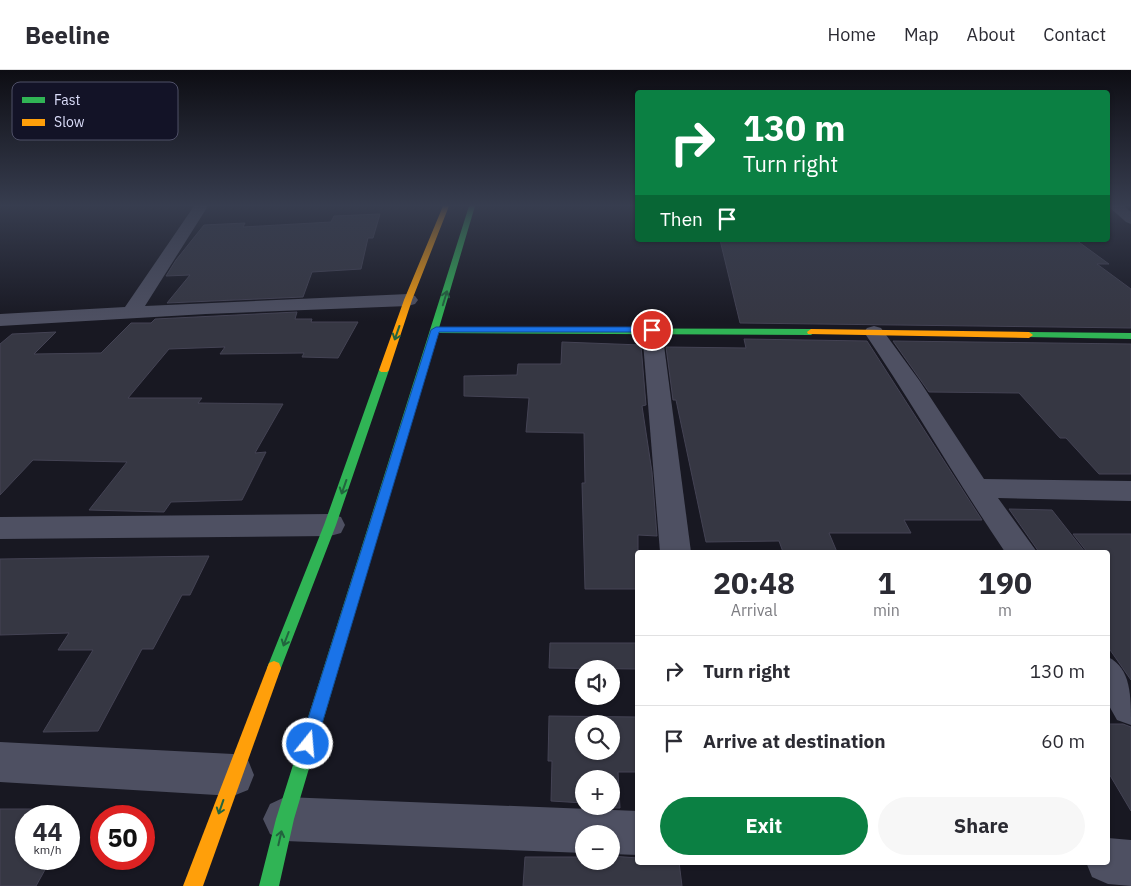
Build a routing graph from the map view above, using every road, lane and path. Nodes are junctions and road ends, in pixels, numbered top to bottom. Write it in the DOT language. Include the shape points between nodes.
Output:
graph roads {
  1 [pos="176,244"];
  2 [pos="431,244"];
  3 [pos="461,244"];
  4 [pos="408,300"];
  5 [pos="130,313"];
  6 [pos="0,320"];
  7 [pos="436,330"];
  8 [pos="652,330"];
  9 [pos="874,332"];
  10 [pos="1131,336"];
  11 [pos="976,488"];
  12 [pos="1131,491"];
  13 [pos="330,525"];
  14 [pos="0,528"];
  15 [pos="676,550"];
  16 [pos="1021,550"];
  17 [pos="1110,676"];
  18 [pos="1131,707"];
  19 [pos="0,762"];
  20 [pos="233,775"];
  21 [pos="285,819"];
  22 [pos="635,833"];
  23 [pos="1110,861"];
  24 [pos="1131,862"];
  25 [pos="193,886"];
  26 [pos="270,886"];
  1 -- 5 [label="street"];
  2 -- 4 [label="main road"];
  7 -- 3 [label="main road, one-way"];
  4 -- 5 [label="street"];
  4 -- 13 [label="main road, one-way"];
  5 -- 6 [label="street"];
  7 -- 8 [label="main road"];
  7 -- 21 [label="main road"];
  8 -- 9 [label="main road"];
  8 -- 15 [label="street"];
  9 -- 10 [label="main road"];
  9 -- 11 [label="street"];
  11 -- 12 [label="street"];
  11 -- 16 [label="street"];
  13 -- 14 [label="street"];
  13 -- 20 [label="main road, one-way"];
  17 -- 18 [label="street"];
  19 -- 20 [label="street"];
  20 -- 25 [label="main road, one-way"];
  21 -- 22 [label="street"];
  26 -- 21 [label="main road, one-way"];
  23 -- 24 [label="street"];
}
